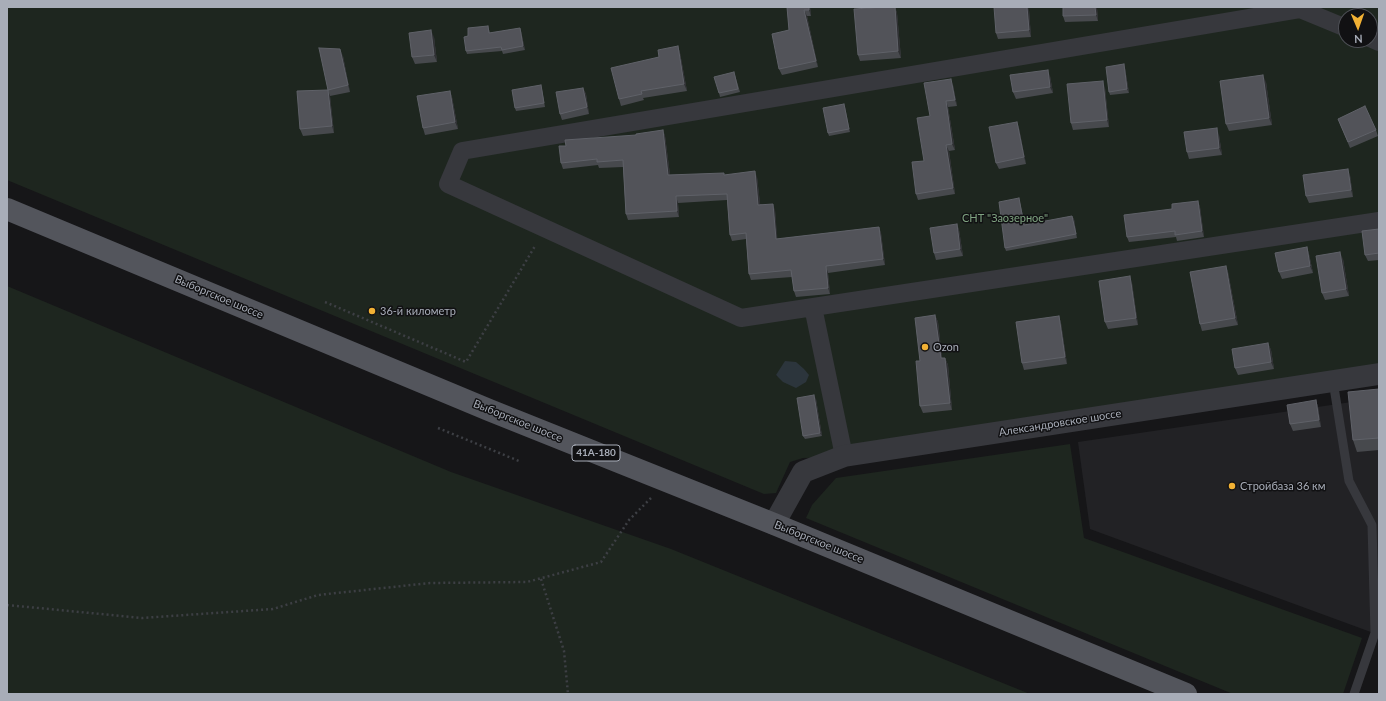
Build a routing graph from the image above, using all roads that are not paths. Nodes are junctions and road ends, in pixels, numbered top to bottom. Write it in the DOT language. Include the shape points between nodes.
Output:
graph roads {
  1 [pos="1298,8"];
  2 [pos="1338,25"];
  3 [pos="7,209"];
  4 [pos="1379,221"];
  5 [pos="812,307"];
  6 [pos="1379,374"];
  7 [pos="1333,381"];
  8 [pos="844,456"];
  9 [pos="774,524"];
  10 [pos="1186,694"];
  11 [pos="1354,694"];
  1 -- 2 [label="street"];
  1 -- 5 [label="street" via="462,151 448,184 741,318"];
  3 -- 9 [label="main road, Выборгское шоссе / 41А-180" via="467,401"];
  4 -- 5 [label="street"];
  5 -- 8 [label="street"];
  6 -- 7 [label="street, Александровское шоссе"];
  7 -- 8 [label="street, Александровское шоссе"];
  7 -- 11 [label="lane" via="1349,481 1372,525 1375,633"];
  8 -- 9 [label="street, Александровское шоссе" via="803,472"];
  9 -- 10 [label="main road, Выборгское шоссе / 41А-180"];
}
